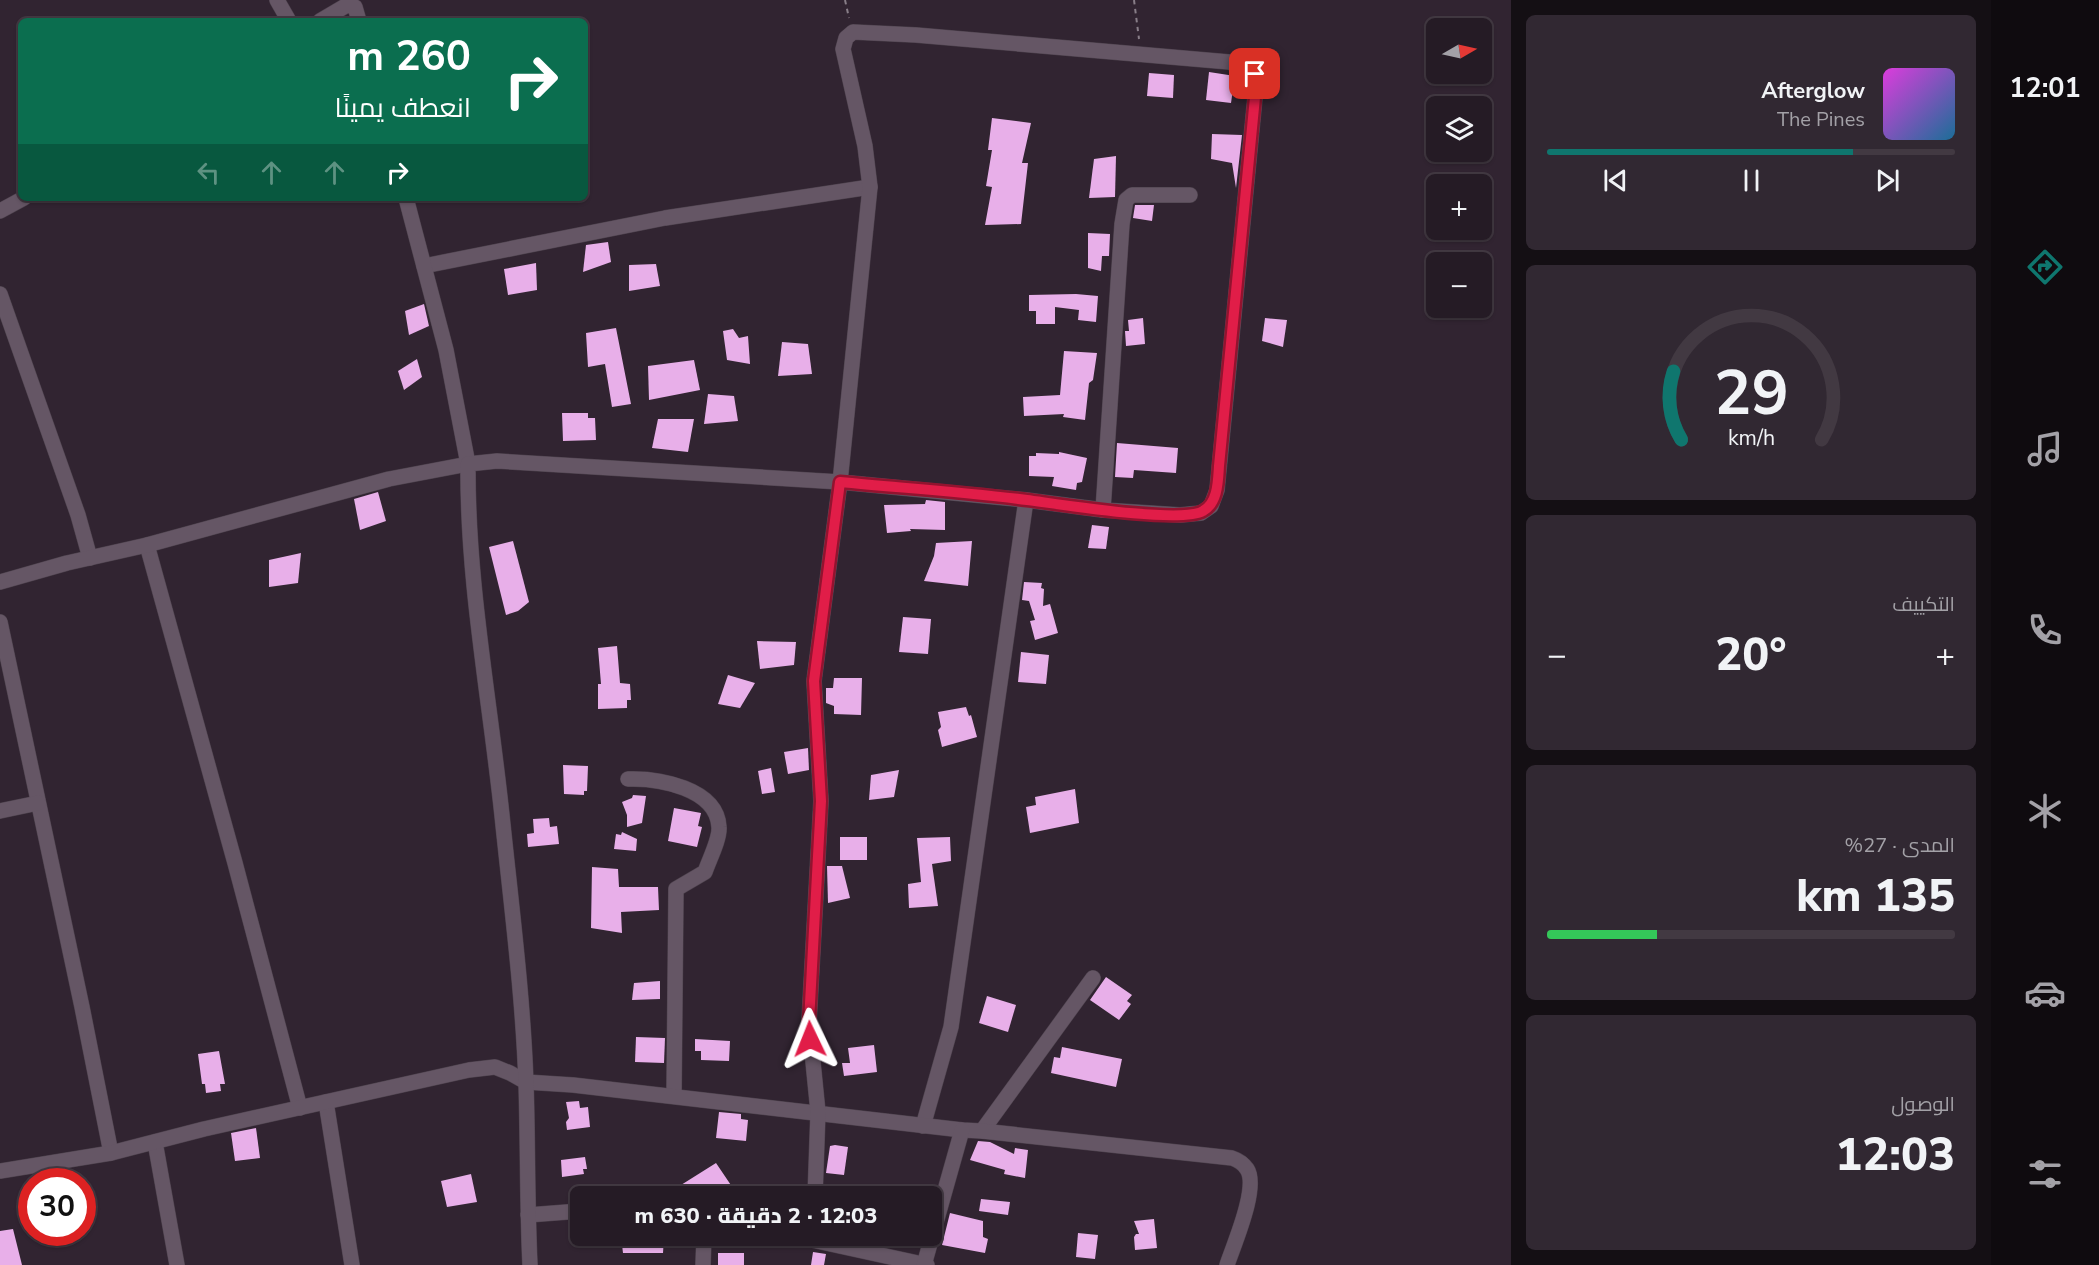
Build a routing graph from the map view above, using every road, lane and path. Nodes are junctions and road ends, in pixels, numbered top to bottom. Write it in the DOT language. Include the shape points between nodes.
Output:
graph roads {
  1 [pos="277,0"];
  2 [pos="845,0"];
  3 [pos="1134,0"];
  4 [pos="287,18"];
  5 [pos="325,18"];
  6 [pos="358,18"];
  7 [pos="853,32"];
  8 [pos="1141,56"];
  9 [pos="870,187"];
  10 [pos="1190,195"];
  11 [pos="18,201"];
  12 [pos="407,201"];
  13 [pos="0,211"];
  14 [pos="424,266"];
  15 [pos="0,294"];
  16 [pos="468,464"];
  17 [pos="840,482"];
  18 [pos="1026,500"];
  19 [pos="1104,510"];
  20 [pos="147,545"];
  21 [pos="90,558"];
  22 [pos="0,582"];
  23 [pos="0,622"];
  24 [pos="628,778"];
  25 [pos="38,802"];
  26 [pos="0,811"];
  27 [pos="1093,978"];
  28 [pos="526,1082"];
  29 [pos="674,1096"];
  30 [pos="326,1102"];
  31 [pos="300,1108"];
  32 [pos="818,1112"];
  33 [pos="922,1126"];
  34 [pos="962,1130"];
  35 [pos="982,1131"];
  36 [pos="155,1142"];
  37 [pos="111,1153"];
  38 [pos="0,1171"];
  39 [pos="815,1186"];
  40 [pos="570,1212"];
  41 [pos="528,1215"];
  42 [pos="704,1246"];
  43 [pos="847,1246"];
  44 [pos="177,1265"];
  45 [pos="352,1265"];
  46 [pos="530,1265"];
  47 [pos="703,1265"];
  48 [pos="925,1265"];
  49 [pos="1227,1265"];
  1 -- 4 [label="street"];
  2 -- 7 [label="path"];
  3 -- 8 [label="path"];
  5 -- 6 [label="street" via="347,5 355,7"];
  7 -- 8 [label="street"];
  7 -- 9 [label="street" via="843,49"];
  8 -- 19 [label="street" via="1229,62 1255,74 1256,87 1217,490 1211,506 1201,513"];
  9 -- 14 [label="street" via="665,218"];
  9 -- 17 [label="street"];
  10 -- 19 [label="street" via="1132,195 1126,200"];
  11 -- 13 [label="street"];
  12 -- 14 [label="street"];
  14 -- 16 [label="street" via="446,350"];
  15 -- 21 [label="street"];
  16 -- 17 [label="street" via="497,461"];
  16 -- 20 [label="street" via="389,479"];
  16 -- 28 [label="street" via="470,531 520,991"];
  17 -- 18 [label="street"];
  17 -- 32 [label="street" via="814,681 821,801 809,1022"];
  18 -- 19 [label="street"];
  18 -- 33 [label="street" via="951,1027"];
  20 -- 21 [label="street"];
  20 -- 31 [label="street"];
  21 -- 22 [label="street"];
  23 -- 25 [label="street"];
  24 -- 29 [label="street" via="673,784 696,792 714,810 720,827 705,872 676,889"];
  25 -- 26 [label="street"];
  25 -- 37 [label="street"];
  27 -- 35 [label="street"];
  28 -- 29 [label="street"];
  28 -- 30 [label="street" via="495,1067"];
  28 -- 41 [label="street"];
  29 -- 32 [label="street"];
  30 -- 31 [label="street"];
  30 -- 45 [label="street"];
  31 -- 36 [label="street"];
  32 -- 33 [label="street"];
  32 -- 39 [label="street"];
  33 -- 34 [label="street"];
  34 -- 35 [label="street"];
  34 -- 48 [label="street"];
  35 -- 49 [label="street" via="1232,1158 1240,1162 1248,1170 1249,1195"];
  36 -- 37 [label="street"];
  36 -- 44 [label="street"];
  37 -- 38 [label="street"];
  40 -- 41 [label="street"];
  41 -- 46 [label="street"];
  42 -- 47 [label="street"];
  43 -- 48 [label="street"];
}
